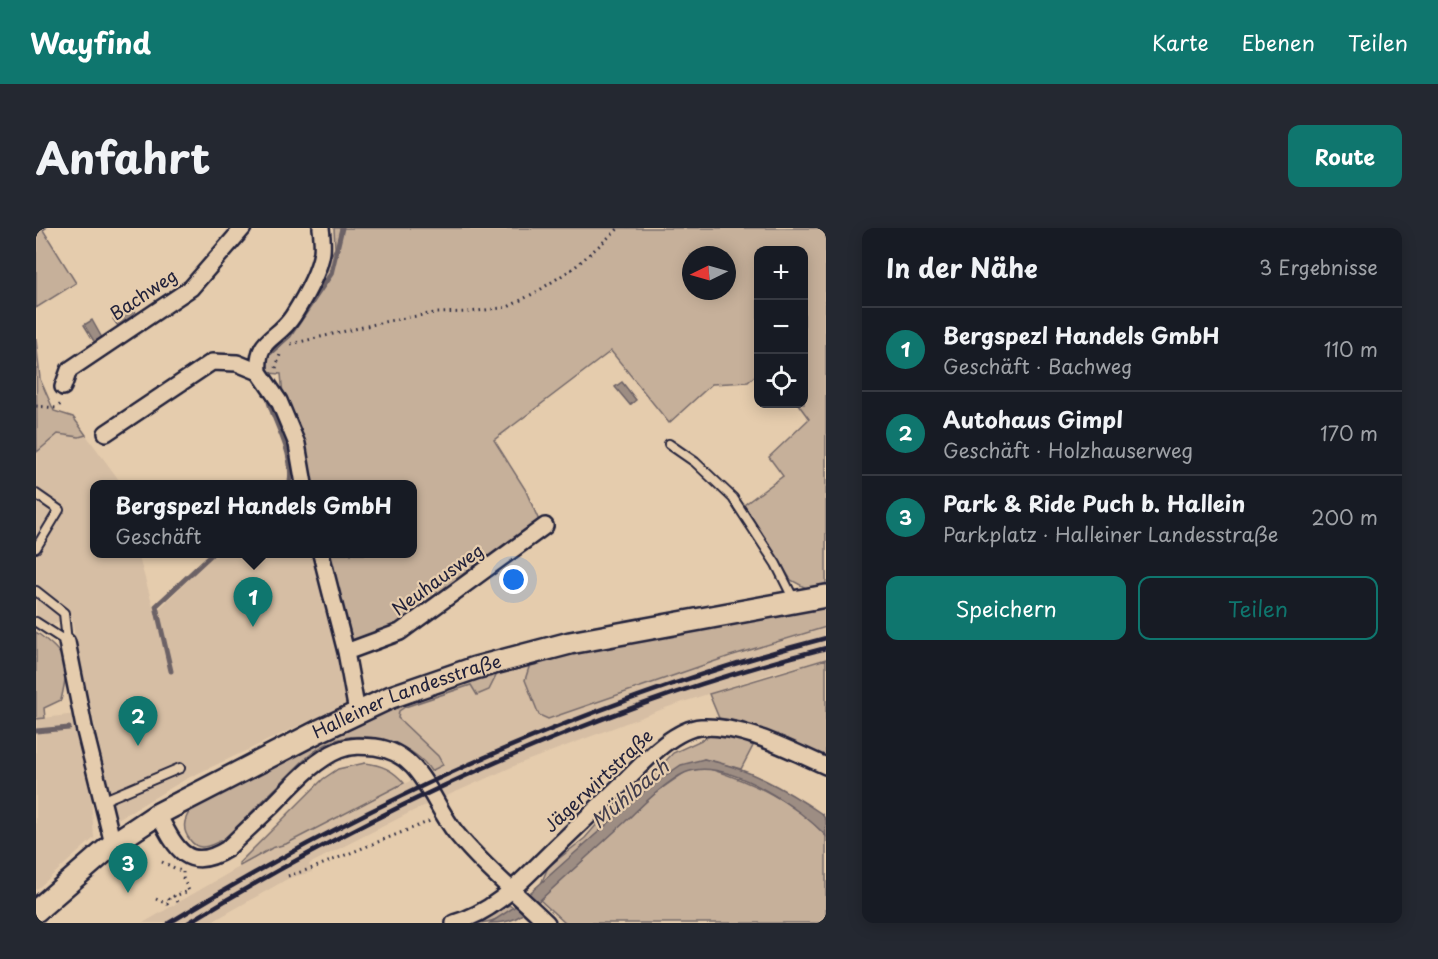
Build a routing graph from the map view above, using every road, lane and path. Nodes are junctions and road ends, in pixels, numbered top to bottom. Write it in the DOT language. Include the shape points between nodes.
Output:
graph roads {
  1 [pos="243,228"];
  2 [pos="321,228"];
  3 [pos="619,228"];
  4 [pos="259,372"];
  5 [pos="63,387"];
  6 [pos="274,394"];
  7 [pos="36,406"];
  8 [pos="106,433"];
  9 [pos="669,444"];
  10 [pos="303,480"];
  11 [pos="36,494"];
  12 [pos="545,526"];
  13 [pos="36,548"];
  14 [pos="322,558"];
  15 [pos="36,591"];
  16 [pos="826,596"];
  17 [pos="795,602"];
  18 [pos="36,622"];
  19 [pos="67,642"];
  20 [pos="346,652"];
  21 [pos="357,712"];
  22 [pos="826,766"];
  23 [pos="180,768"];
  24 [pos="102,801"];
  25 [pos="425,813"];
  26 [pos="158,814"];
  27 [pos="430,821"];
  28 [pos="435,828"];
  29 [pos="113,844"];
  30 [pos="162,862"];
  31 [pos="288,876"];
  32 [pos="516,893"];
  33 [pos="174,896"];
  34 [pos="156,899"];
  35 [pos="178,902"];
  36 [pos="36,911"];
  37 [pos="454,923"];
  38 [pos="547,923"];
  1 -- 5 [label="street, Bachweg" via="191,288 69,370"];
  2 -- 4 [label="street" via="322,251 316,272 292,317 262,346"];
  3 -- 6 [label="path" via="575,267 508,307 435,313 291,343 280,352"];
  4 -- 6 [label="street"];
  4 -- 8 [label="street" via="237,363 212,362"];
  5 -- 7 [label="path" via="62,403 56,408"];
  6 -- 10 [label="street" via="297,444"];
  9 -- 17 [label="lane" via="695,462 733,498 776,564"];
  11 -- 13 [label="lane" via="59,510"];
  12 -- 20 [label="street, Neuhausweg" via="400,632"];
  14 -- 20 [label="street"];
  15 -- 19 [label="lane" via="64,613"];
  16 -- 17 [label="main road, Halleiner Landesstraße"];
  17 -- 21 [label="main road, Halleiner Landesstraße" via="514,657 433,681"];
  18 -- 19 [label="lane"];
  19 -- 24 [label="street"];
  20 -- 21 [label="street"];
  21 -- 26 [label="main road, Halleiner Landesstraße"];
  22 -- 32 [label="street, Jägerwirtstraße" via="747,733 698,727 674,737 649,758"];
  23 -- 24 [label="lane"];
  24 -- 29 [label="street"];
  25 -- 27 [label="path"];
  26 -- 29 [label="main road, Halleiner Landesstraße"];
  26 -- 32 [label="street" via="180,852 193,859 214,857 320,761 359,745 381,748 411,764 455,832"];
  27 -- 28 [label="path"];
  27 -- 31 [label="path"];
  29 -- 36 [label="main road, Halleiner Landesstraße"];
  30 -- 33 [label="path" via="183,872 189,891"];
  32 -- 37 [label="street, Jägerwirtstraße"];
  32 -- 38 [label="street"];
  33 -- 34 [label="path" via="167,904"];
  33 -- 35 [label="path"];
}
